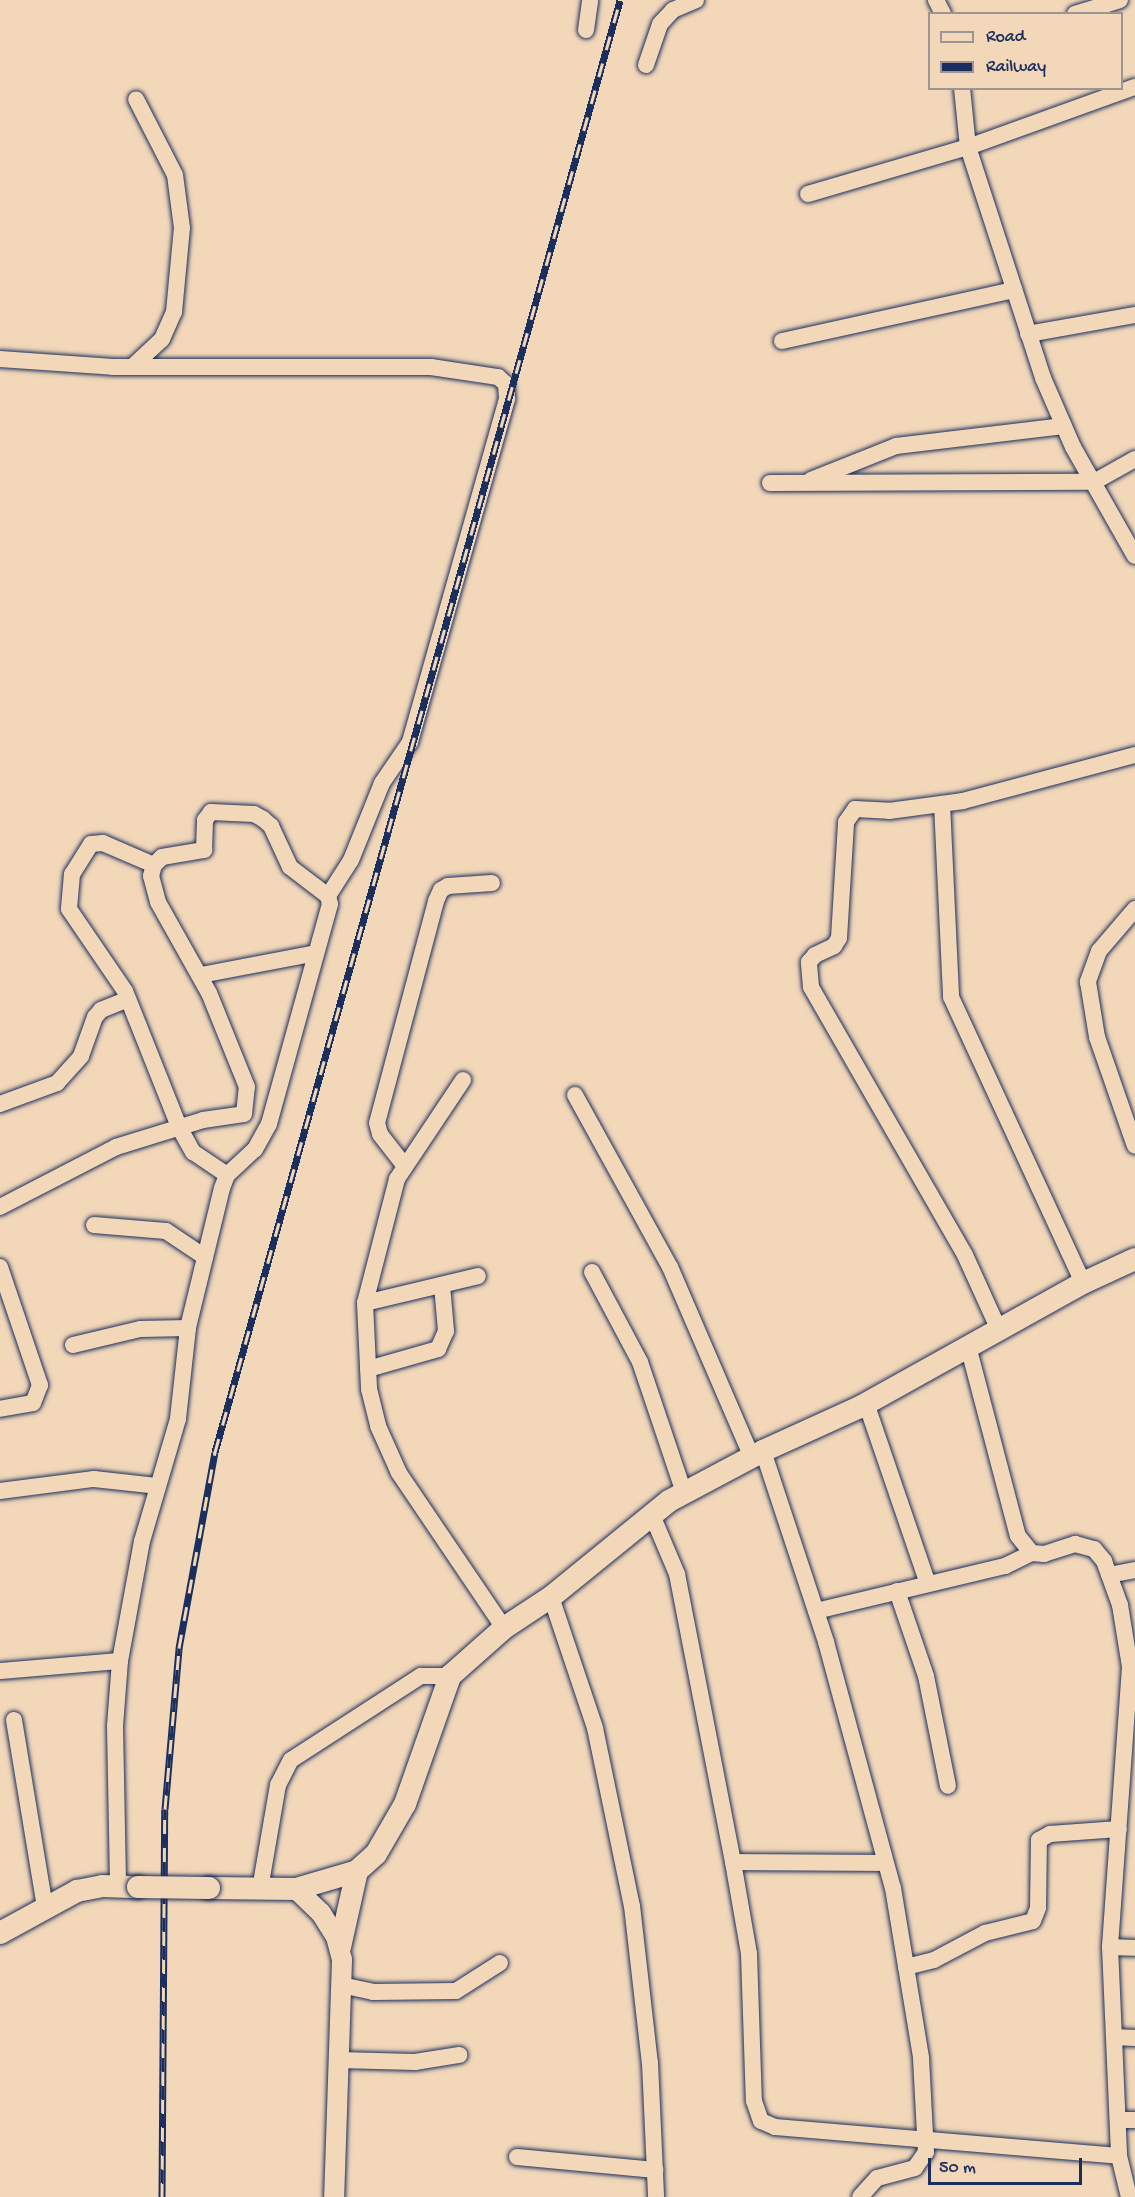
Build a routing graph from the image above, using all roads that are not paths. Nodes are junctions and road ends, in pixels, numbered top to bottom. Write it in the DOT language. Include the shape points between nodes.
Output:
graph roads {
  1 [pos="590,0"];
  2 [pos="696,0"];
  3 [pos="1120,0"];
  4 [pos="1081,12"];
  5 [pos="586,30"];
  6 [pos="646,65"];
  7 [pos="1135,87"];
  8 [pos="962,90"];
  9 [pos="136,99"];
  10 [pos="968,147"];
  11 [pos="808,194"];
  12 [pos="1014,290"];
  13 [pos="1135,315"];
  14 [pos="1028,333"];
  15 [pos="782,341"];
  16 [pos="0,359"];
  17 [pos="132,367"];
  18 [pos="1064,426"];
  19 [pos="1135,459"];
  20 [pos="1094,482"];
  21 [pos="770,483"];
  22 [pos="806,483"];
  23 [pos="1135,556"];
  24 [pos="1135,755"];
  25 [pos="942,804"];
  26 [pos="154,865"];
  27 [pos="492,883"];
  28 [pos="328,896"];
  29 [pos="1135,909"];
  30 [pos="316,952"];
  31 [pos="201,975"];
  32 [pos="128,999"];
  33 [pos="463,1080"];
  34 [pos="575,1095"];
  35 [pos="0,1104"];
  36 [pos="178,1128"];
  37 [pos="1135,1146"];
  38 [pos="404,1165"];
  39 [pos="227,1175"];
  40 [pos="0,1206"];
  41 [pos="94,1225"];
  42 [pos="205,1257"];
  43 [pos="1135,1259"];
  44 [pos="0,1267"];
  45 [pos="592,1272"];
  46 [pos="478,1276"];
  47 [pos="1083,1283"];
  48 [pos="442,1285"];
  49 [pos="365,1304"];
  50 [pos="188,1328"];
  51 [pos="999,1330"];
  52 [pos="73,1345"];
  53 [pos="968,1346"];
  54 [pos="368,1369"];
  55 [pos="866,1403"];
  56 [pos="0,1409"];
  57 [pos="758,1454"];
  58 [pos="157,1486"];
  59 [pos="0,1491"];
  60 [pos="684,1492"];
  61 [pos="652,1515"];
  62 [pos="1032,1553"];
  63 [pos="1135,1570"];
  64 [pos="1109,1575"];
  65 [pos="928,1584"];
  66 [pos="897,1591"];
  67 [pos="551,1597"];
  68 [pos="816,1611"];
  69 [pos="504,1628"];
  70 [pos="120,1661"];
  71 [pos="0,1671"];
  72 [pos="450,1676"];
  73 [pos="14,1720"];
  74 [pos="948,1786"];
  75 [pos="1119,1829"];
  76 [pos="733,1862"];
  77 [pos="885,1863"];
  78 [pos="357,1871"];
  79 [pos="128,1887"];
  80 [pos="260,1889"];
  81 [pos="296,1889"];
  82 [pos="45,1907"];
  83 [pos="0,1933"];
  84 [pos="340,1947"];
  85 [pos="1110,1947"];
  86 [pos="1135,1948"];
  87 [pos="500,1963"];
  88 [pos="906,1967"];
  89 [pos="341,1985"];
  90 [pos="1114,2037"];
  91 [pos="1135,2038"];
  92 [pos="459,2055"];
  93 [pos="339,2060"];
  94 [pos="1118,2120"];
  95 [pos="1135,2120"];
  96 [pos="926,2140"];
  97 [pos="1119,2156"];
  98 [pos="517,2157"];
  99 [pos="655,2170"];
  100 [pos="334,2197"];
  101 [pos="656,2197"];
  102 [pos="860,2197"];
  103 [pos="1130,2197"];
  1 -- 5 [label="street"];
  2 -- 6 [label="street" via="673,10 660,24"];
  3 -- 4 [label="street"];
  7 -- 10 [label="street"];
  8 -- 10 [label="street"];
  9 -- 17 [label="street" via="176,175 182,228 174,312 162,339"];
  10 -- 11 [label="street"];
  10 -- 12 [label="street"];
  12 -- 14 [label="street"];
  12 -- 15 [label="street"];
  13 -- 14 [label="street"];
  14 -- 18 [label="street"];
  16 -- 17 [label="street"];
  17 -- 28 [label="street" via="430,367 498,377 506,384 507,399 410,742 382,783 351,860"];
  18 -- 20 [label="street"];
  18 -- 22 [label="street" via="896,446"];
  19 -- 20 [label="street"];
  20 -- 22 [label="street"];
  20 -- 23 [label="street"];
  21 -- 22 [label="street"];
  24 -- 25 [label="street"];
  25 -- 47 [label="street" via="951,998"];
  25 -- 51 [label="street" via="890,811 855,809 849,813 839,938 834,946 815,955 808,972 811,987 964,1255"];
  26 -- 28 [label="street" via="162,857 204,850 205,820 211,812 254,814 271,826 290,867"];
  26 -- 31 [label="street" via="152,888"];
  26 -- 32 [label="street" via="103,843 92,844 72,874 72,919"];
  27 -- 38 [label="street" via="448,886 436,901 377,1123 380,1134"];
  28 -- 30 [label="street" via="330,904"];
  29 -- 37 [label="street" via="1099,951 1088,982 1097,1036"];
  30 -- 31 [label="street"];
  30 -- 39 [label="street" via="269,1124 255,1149"];
  31 -- 36 [label="street" via="248,1087 249,1102 244,1113"];
  32 -- 35 [label="street" via="101,1010 95,1017 81,1056 57,1083"];
  32 -- 36 [label="street"];
  33 -- 38 [label="street"];
  34 -- 57 [label="street" via="670,1267"];
  36 -- 39 [label="street" via="198,1157"];
  36 -- 40 [label="street" via="116,1147"];
  38 -- 49 [label="street" via="374,1259"];
  39 -- 42 [label="street"];
  41 -- 42 [label="street" via="166,1231"];
  42 -- 50 [label="street"];
  43 -- 47 [label="main road"];
  44 -- 56 [label="street" via="40,1385 33,1403"];
  45 -- 60 [label="street" via="640,1362"];
  46 -- 48 [label="street"];
  47 -- 51 [label="main road"];
  48 -- 49 [label="street"];
  48 -- 54 [label="street" via="446,1331 438,1349"];
  49 -- 54 [label="street"];
  50 -- 52 [label="street" via="132,1330"];
  50 -- 58 [label="street" via="178,1419"];
  51 -- 53 [label="main road"];
  53 -- 55 [label="main road"];
  53 -- 62 [label="street" via="1018,1536"];
  54 -- 69 [label="street" via="375,1413 392,1461"];
  55 -- 57 [label="main road"];
  55 -- 65 [label="street"];
  57 -- 60 [label="main road"];
  57 -- 68 [label="street"];
  58 -- 59 [label="street" via="94,1479"];
  58 -- 70 [label="street" via="142,1540"];
  60 -- 61 [label="main road"];
  61 -- 67 [label="main road"];
  61 -- 76 [label="street" via="677,1574"];
  62 -- 64 [label="street" via="1044,1554 1075,1544 1084,1546 1104,1561"];
  62 -- 65 [label="street" via="1005,1566"];
  63 -- 64 [label="street"];
  64 -- 75 [label="street" via="1120,1605 1130,1667"];
  65 -- 66 [label="street"];
  66 -- 68 [label="street"];
  66 -- 74 [label="street" via="926,1676"];
  67 -- 69 [label="main road"];
  67 -- 99 [label="street" via="595,1728 632,1906 650,2063"];
  68 -- 77 [label="street"];
  69 -- 72 [label="main road"];
  70 -- 71 [label="street"];
  70 -- 79 [label="street" via="114,1742"];
  72 -- 78 [label="main road" via="405,1804 376,1854"];
  72 -- 80 [label="street" via="434,1674 414,1680 291,1760 278,1785"];
  73 -- 82 [label="street"];
  75 -- 85 [label="street"];
  75 -- 88 [label="street" via="1050,1834 1039,1840 1038,1908 1033,1921 985,1933 934,1960"];
  76 -- 77 [label="street"];
  76 -- 96 [label="street" via="749,1954 754,2101 761,2121 775,2127"];
  77 -- 88 [label="street"];
  78 -- 81 [label="main road"];
  78 -- 84 [label="main road"];
  79 -- 80 [label="main road, bridge"];
  79 -- 82 [label="main road" via="77,1891"];
  80 -- 81 [label="main road"];
  81 -- 84 [label="street" via="321,1913"];
  82 -- 83 [label="main road"];
  84 -- 89 [label="street"];
  85 -- 86 [label="street"];
  85 -- 90 [label="street"];
  87 -- 89 [label="street" via="456,1990 373,1992"];
  88 -- 96 [label="street" via="921,2058"];
  89 -- 93 [label="street"];
  90 -- 91 [label="street"];
  90 -- 94 [label="street"];
  92 -- 93 [label="street" via="415,2062"];
  93 -- 100 [label="street"];
  94 -- 95 [label="street"];
  94 -- 97 [label="street"];
  96 -- 97 [label="street"];
  96 -- 102 [label="street" via="921,2163 877,2178"];
  97 -- 103 [label="street"];
  98 -- 99 [label="street"];
  99 -- 101 [label="street"];
}
